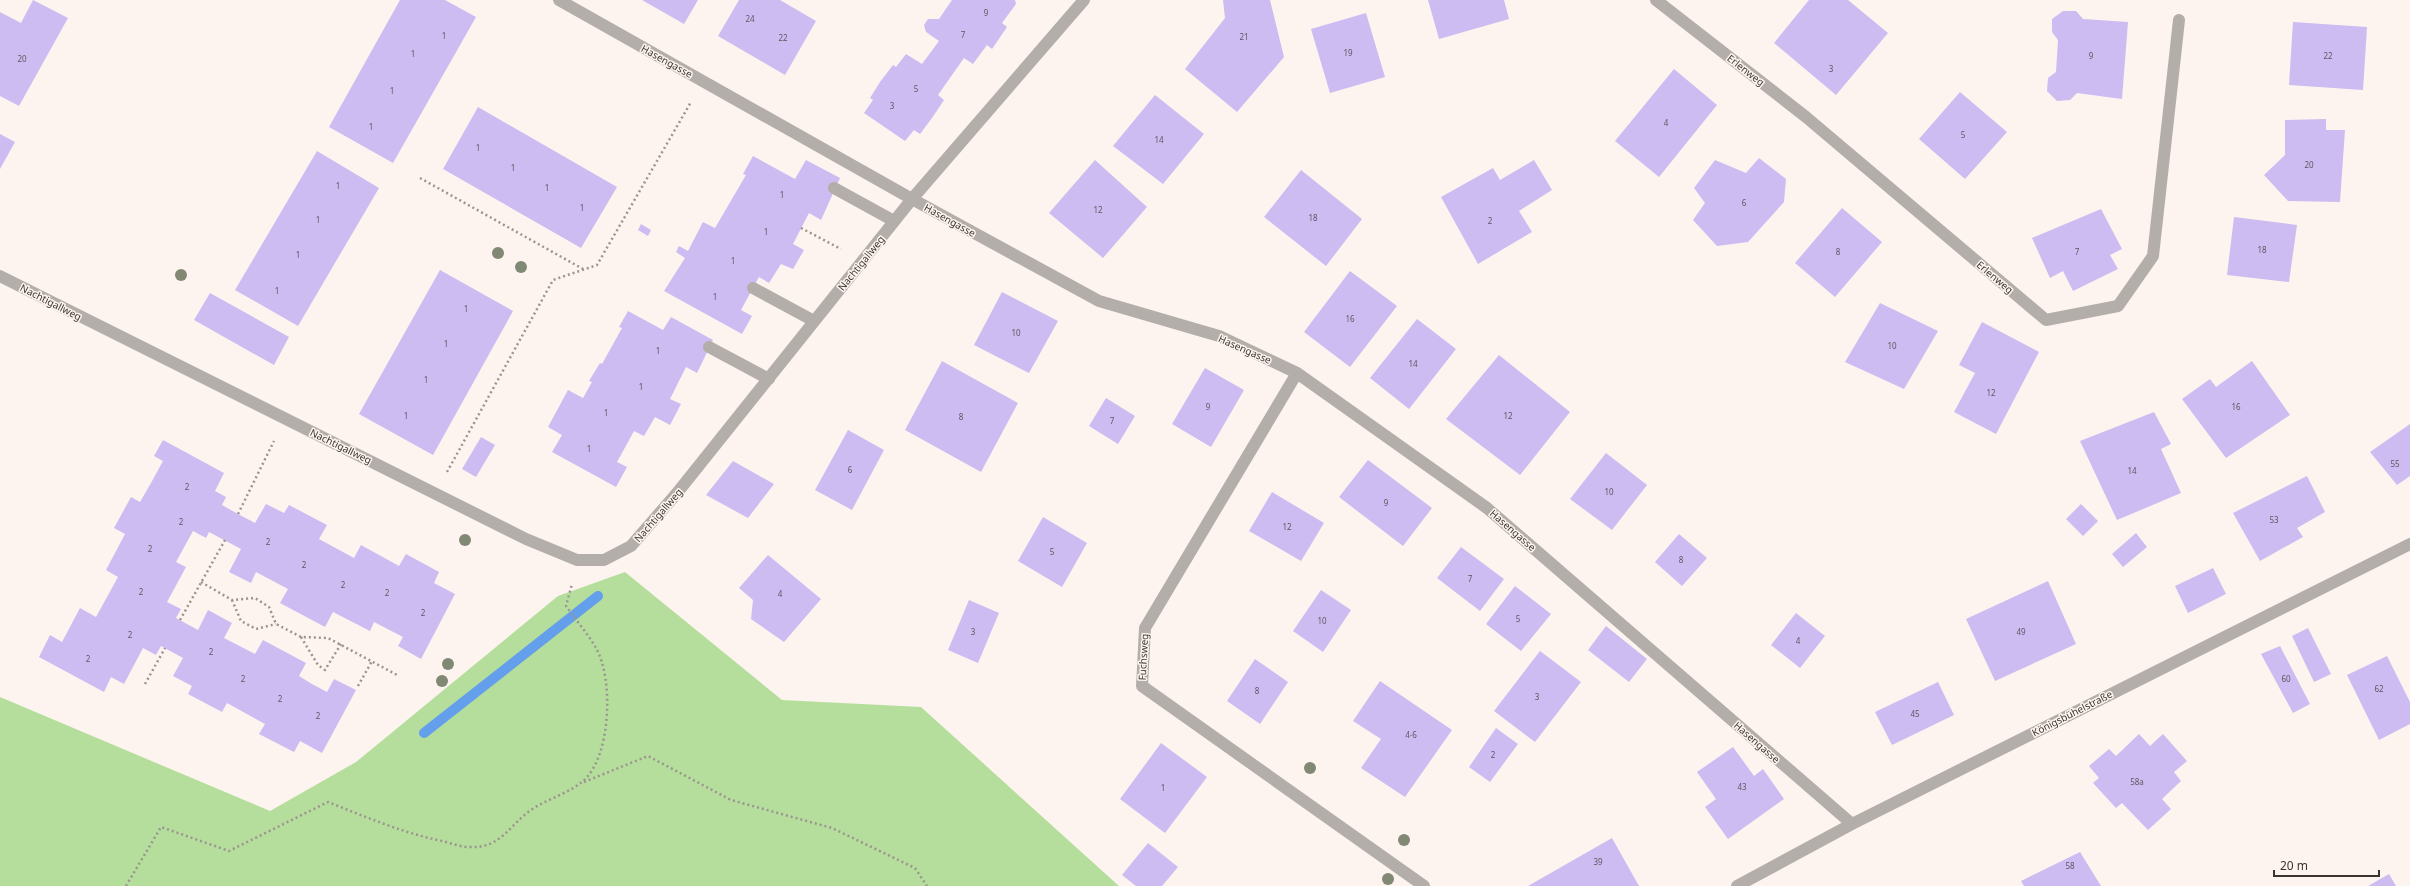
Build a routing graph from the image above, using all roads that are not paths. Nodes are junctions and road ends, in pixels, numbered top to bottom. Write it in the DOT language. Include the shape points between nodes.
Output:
graph roads {
  1 [pos="559,0"];
  2 [pos="1084,0"];
  3 [pos="1656,0"];
  4 [pos="2179,20"];
  5 [pos="834,188"];
  6 [pos="912,199"];
  7 [pos="894,221"];
  8 [pos="0,276"];
  9 [pos="753,288"];
  10 [pos="814,321"];
  11 [pos="709,347"];
  12 [pos="1297,373"];
  13 [pos="769,379"];
  14 [pos="2410,544"];
  15 [pos="1852,824"];
  16 [pos="1424,886"];
  17 [pos="1737,886"];
  1 -- 6 [label="street, Hasengasse"];
  2 -- 6 [label="street, Nachtigallweg"];
  3 -- 4 [label="street, Erlenweg" via="1806,117 2046,320 2118,306 2153,256"];
  5 -- 7 [label="street"];
  6 -- 7 [label="street, Nachtigallweg"];
  6 -- 12 [label="street, Hasengasse" via="1099,301 1219,336"];
  7 -- 10 [label="street, Nachtigallweg"];
  8 -- 13 [label="street, Nachtigallweg" via="526,539 577,560 604,560 631,546"];
  9 -- 10 [label="street"];
  10 -- 13 [label="street, Nachtigallweg"];
  11 -- 13 [label="street"];
  12 -- 15 [label="street, Hasengasse" via="1487,508"];
  12 -- 16 [label="street, Fuchsweg" via="1145,628 1142,686"];
  14 -- 15 [label="street, Königsbühelstraße"];
  15 -- 17 [label="street, Königsbühelstraße"];
}
